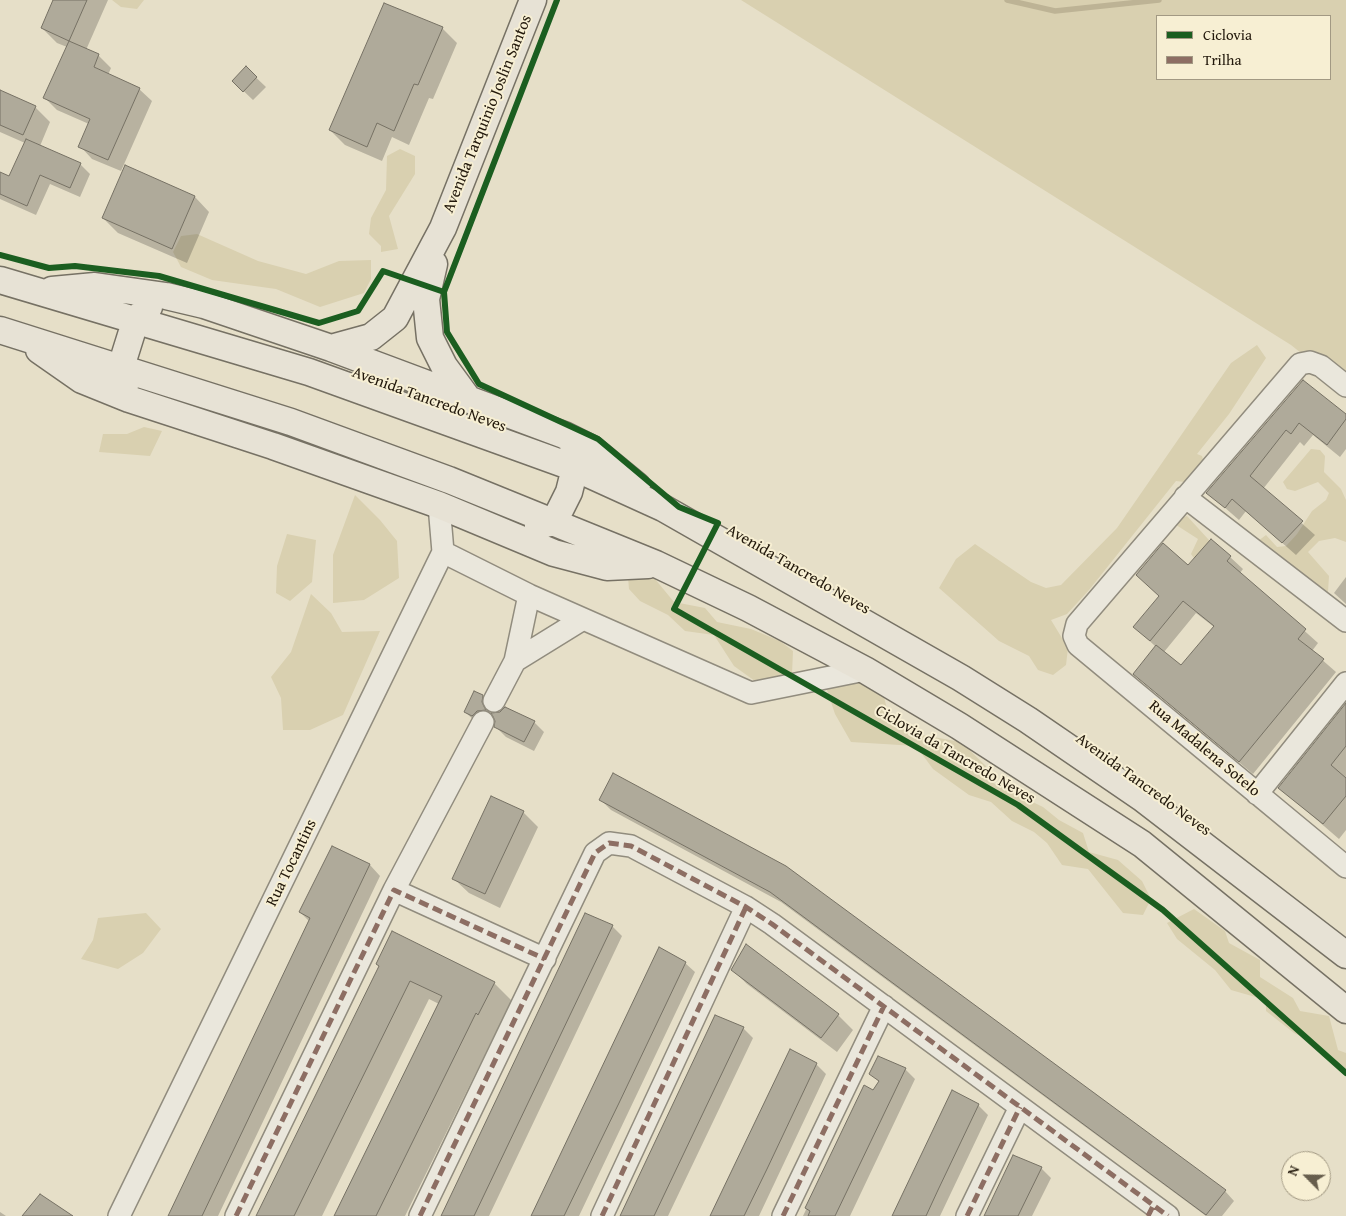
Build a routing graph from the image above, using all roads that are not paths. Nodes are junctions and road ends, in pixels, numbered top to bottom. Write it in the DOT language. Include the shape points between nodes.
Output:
graph roads {
  1 [pos="533,0"];
  2 [pos="443,228"];
  3 [pos="0,280"];
  4 [pos="37,292"];
  5 [pos="166,296"];
  6 [pos="136,319"];
  7 [pos="9,333"];
  8 [pos="331,348"];
  9 [pos="121,367"];
  10 [pos="1346,386"];
  11 [pos="466,396"];
  12 [pos="129,398"];
  13 [pos="564,435"];
  14 [pos="575,468"];
  15 [pos="1185,496"];
  16 [pos="438,505"];
  17 [pos="663,508"];
  18 [pos="554,522"];
  19 [pos="488,525"];
  20 [pos="443,552"];
  21 [pos="656,564"];
  22 [pos="529,595"];
  23 [pos="583,619"];
  24 [pos="1346,621"];
  25 [pos="514,661"];
  26 [pos="865,670"];
  27 [pos="1346,683"];
  28 [pos="494,701"];
  29 [pos="483,722"];
  30 [pos="1257,794"];
  31 [pos="1346,868"];
  32 [pos="394,890"];
  33 [pos="746,907"];
  34 [pos="1346,955"];
  35 [pos="545,959"];
  36 [pos="884,1006"];
  37 [pos="1346,1010"];
  38 [pos="1020,1107"];
  39 [pos="1157,1213"];
  40 [pos="120,1216"];
  41 [pos="236,1216"];
  42 [pos="420,1216"];
  43 [pos="602,1216"];
  44 [pos="783,1216"];
  45 [pos="967,1216"];
  1 -- 2 [label="main road, Avenida Tarquinio Joslin Santos"];
  2 -- 8 [label="main road, Avenida Tarquinio Joslin Santos" via="395,318 372,337"];
  2 -- 11 [label="main road, Avenida Tarquinio Joslin Santos" via="426,299 430,338 444,366"];
  3 -- 4 [label="main road, Avenida Tancredo Neves"];
  4 -- 5 [label="main road" via="95,286"];
  4 -- 6 [label="main road, Avenida Tancredo Neves"];
  5 -- 6 [label="main road" via="156,300"];
  5 -- 8 [label="main road"];
  6 -- 9 [label="main road"];
  6 -- 14 [label="main road, Avenida Tancredo Neves" via="309,372"];
  7 -- 9 [label="main road"];
  7 -- 12 [label="main road" via="82,380"];
  8 -- 11 [label="main road"];
  9 -- 12 [label="main road"];
  9 -- 18 [label="main road" via="291,422"];
  10 -- 15 [label="street" via="1321,366 1310,362 1300,364"];
  11 -- 13 [label="main road"];
  12 -- 16 [label="main road"];
  13 -- 14 [label="main road" via="573,453"];
  13 -- 17 [label="main road" via="592,449"];
  14 -- 17 [label="main road, Avenida Tancredo Neves"];
  14 -- 18 [label="main road" via="569,492"];
  15 -- 24 [label="street"];
  15 -- 30 [label="street, Rua Madalena Sotelo" via="1077,624 1074,636 1078,645"];
  16 -- 19 [label="main road"];
  16 -- 20 [label="street"];
  17 -- 34 [label="main road, Avenida Tancredo Neves" via="962,678 1028,720 1142,798"];
  18 -- 19 [label="main road" via="514,528"];
  18 -- 21 [label="main road"];
  19 -- 21 [label="main road" via="554,553 607,567"];
  20 -- 22 [label="street"];
  20 -- 40 [label="street, Rua Tocantins"];
  21 -- 26 [label="main road"];
  22 -- 23 [label="street"];
  22 -- 25 [label="street"];
  23 -- 25 [label="street"];
  23 -- 26 [label="street" via="751,694"];
  25 -- 28 [label="street"];
  26 -- 37 [label="main road" via="1142,844"];
  27 -- 30 [label="street"];
  29 -- 32 [label="street"];
  30 -- 31 [label="street, Rua Madalena Sotelo"];
  32 -- 35 [label="street"];
  32 -- 41 [label="street"];
  33 -- 35 [label="street" via="631,846 609,843 595,853"];
  33 -- 36 [label="street"];
  33 -- 43 [label="street"];
  35 -- 42 [label="street"];
  36 -- 38 [label="street"];
  36 -- 44 [label="street"];
  38 -- 39 [label="street"];
  38 -- 45 [label="street"];
}
